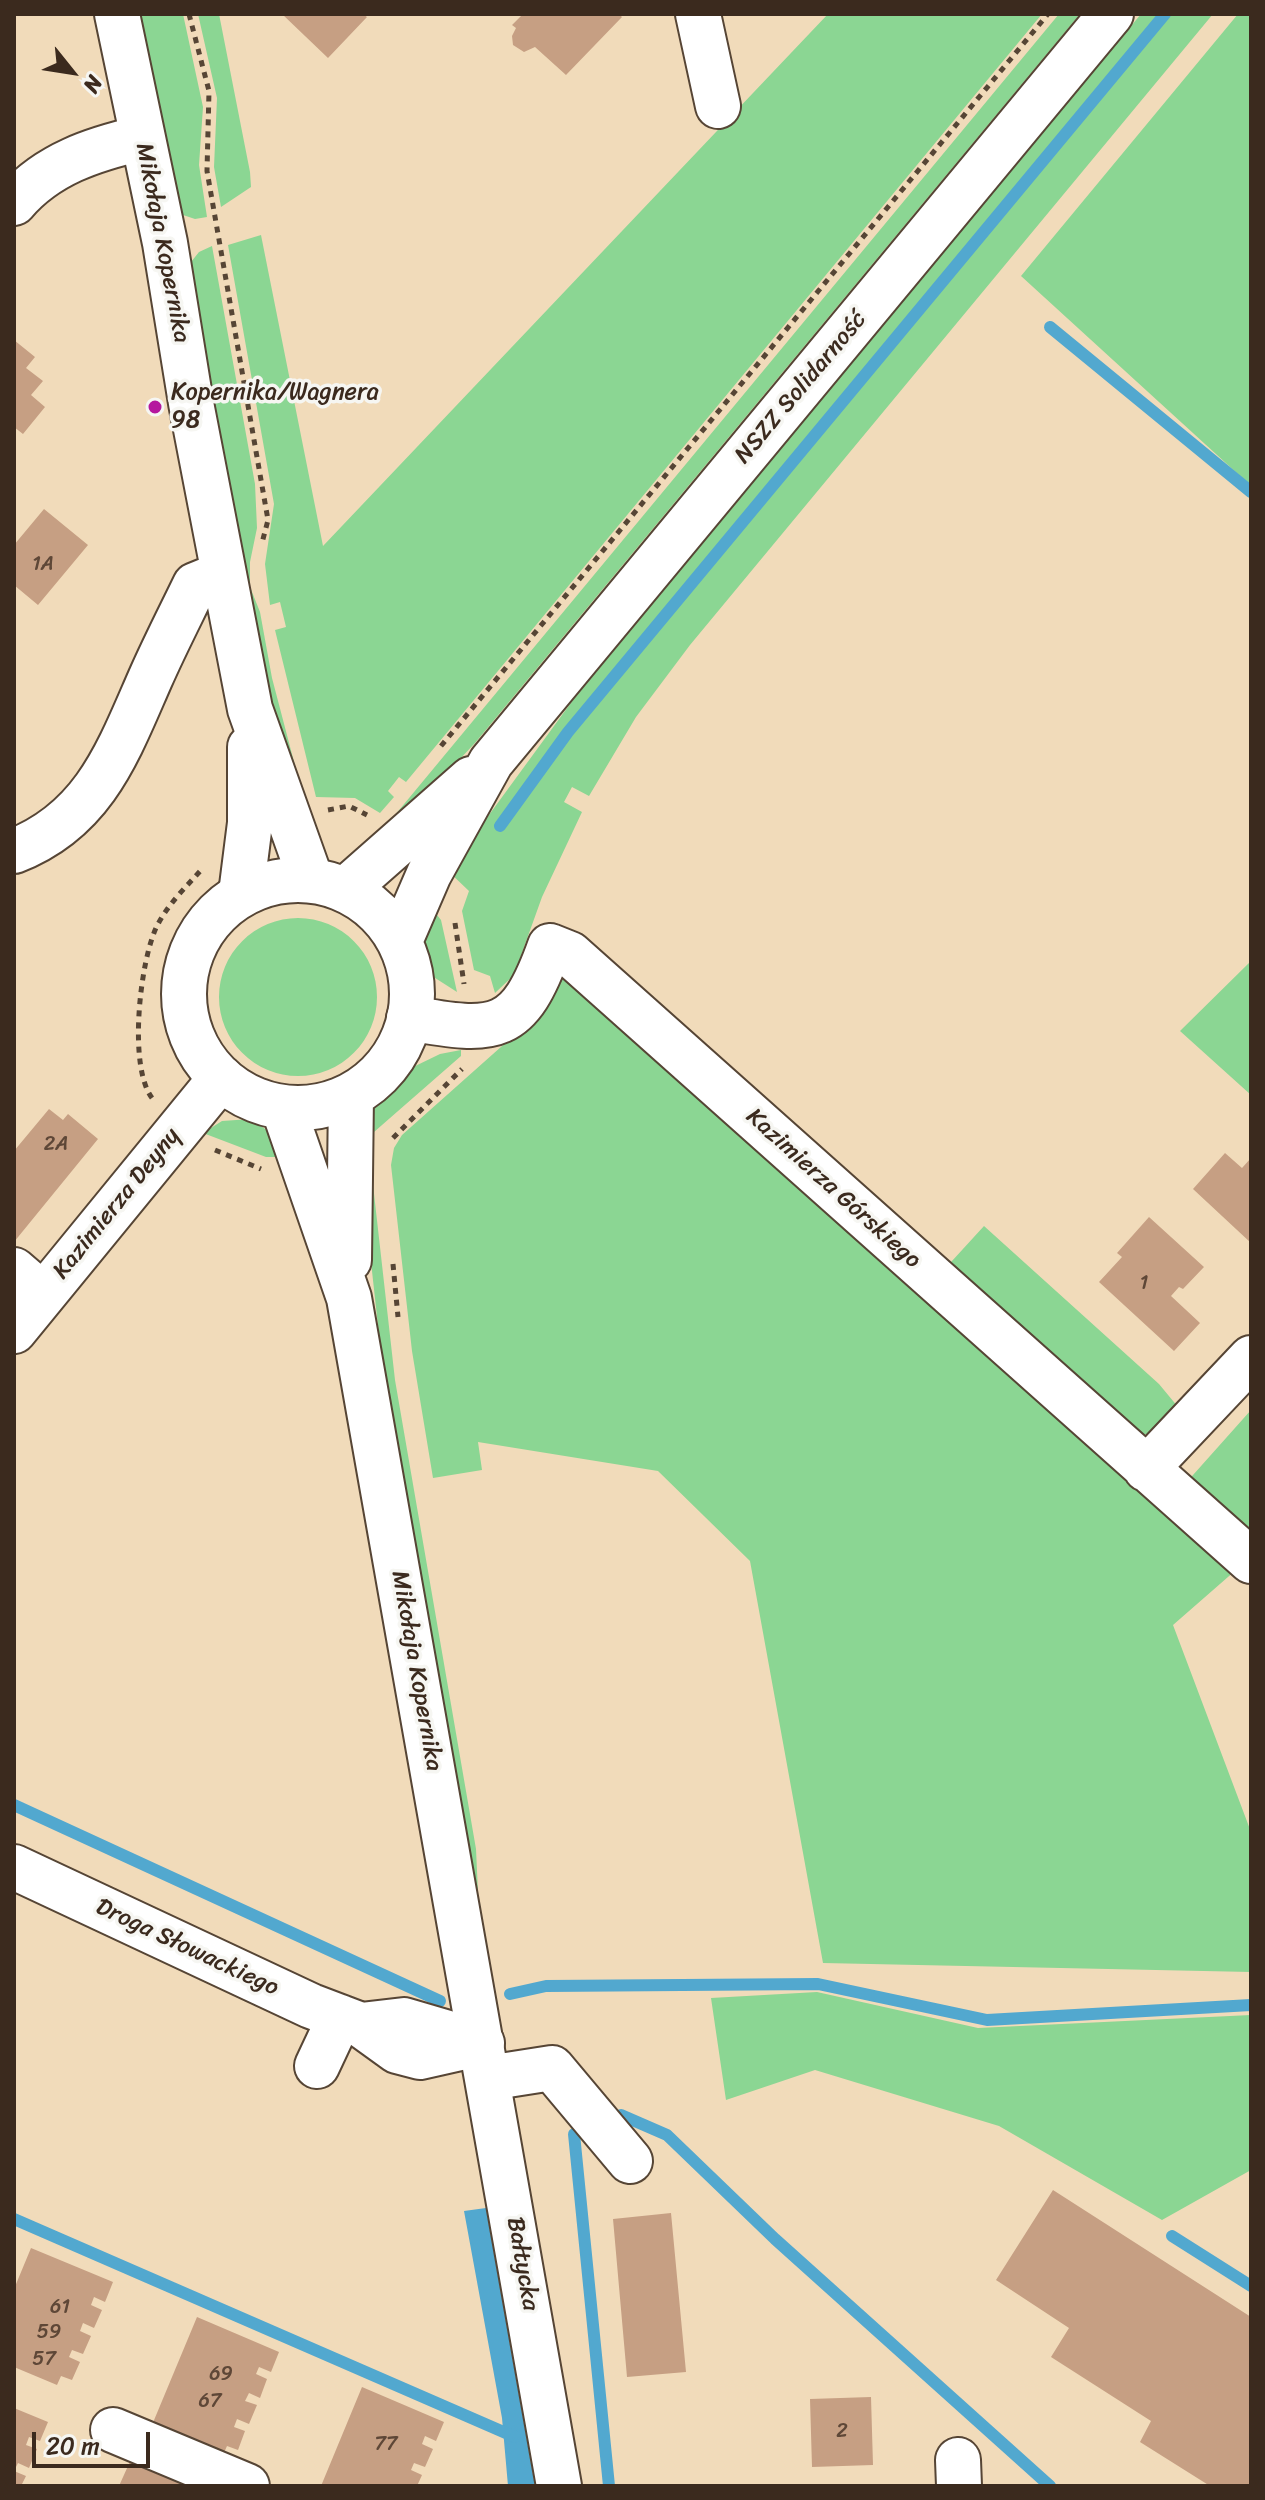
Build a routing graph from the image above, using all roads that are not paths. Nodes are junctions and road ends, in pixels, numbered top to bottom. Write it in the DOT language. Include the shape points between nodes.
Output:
graph roads {
  1 [pos="117,14"];
  2 [pos="698,14"];
  3 [pos="1111,14"];
  4 [pos="718,106"];
  5 [pos="142,138"];
  6 [pos="14,203"];
  7 [pos="222,574"];
  8 [pos="250,709"];
  9 [pos="491,762"];
  10 [pos="14,851"];
  11 [pos="328,885"];
  12 [pos="241,894"];
  13 [pos="400,941"];
  14 [pos="409,1018"];
  15 [pos="221,1078"];
  16 [pos="351,1095"];
  17 [pos="283,1107"];
  18 [pos="29,1282"];
  19 [pos="349,1298"];
  20 [pos="14,1331"];
  21 [pos="1251,1358"];
  22 [pos="1146,1469"];
  23 [pos="1251,1561"];
  24 [pos="14,1867"];
  25 [pos="351,2021"];
  26 [pos="485,2060"];
  27 [pos="317,2066"];
  28 [pos="630,2161"];
  29 [pos="113,2430"];
  30 [pos="247,2486"];
  31 [pos="559,2486"];
  1 -- 5 [label="main road, Mikołaja Kopernika"];
  2 -- 4 [label="main road"];
  3 -- 9 [label="main road, NSZZ Solidarność"];
  5 -- 6 [label="main road" via="90,150 30,185"];
  5 -- 7 [label="main road, Mikołaja Kopernika"];
  7 -- 8 [label="main road, Mikołaja Kopernika"];
  7 -- 10 [label="main road" via="195,585 104,776 74,815 44,839"];
  8 -- 11 [label="main road, Mikołaja Kopernika"];
  8 -- 12 [label="main road, Mikołaja Kopernika" via="250,823"];
  9 -- 11 [label="main road, NSZZ Solidarność" via="398,840"];
  9 -- 13 [label="main road, NSZZ Solidarność" via="429,874"];
  11 -- 12 [label="main road" via="275,882"];
  11 -- 13 [label="main road" via="386,920"];
  12 -- 15 [label="main road" via="213,917 194,946 184,980 186,1016 194,1038"];
  13 -- 14 [label="main road" via="410,967"];
  14 -- 16 [label="main road" via="397,1052 377,1077"];
  14 -- 22 [label="main road, Kazimierza Górskiego" via="470,1025 495,1022 515,1014 536,985 550,946 570,954"];
  15 -- 17 [label="main road" via="249,1097"];
  15 -- 18 [label="main road, Kazimierza Deyny"];
  16 -- 17 [label="main road" via="318,1107"];
  16 -- 19 [label="main road, Mikołaja Kopernika"];
  17 -- 19 [label="main road, Mikołaja Kopernika"];
  18 -- 20 [label="main road, Kazimierza Deyny"];
  19 -- 26 [label="main road, Mikołaja Kopernika"];
  21 -- 22 [label="main road"];
  22 -- 23 [label="main road, Kazimierza Górskiego"];
  24 -- 25 [label="main road, Droga Słowackiego"];
  25 -- 26 [label="main road" via="404,2020"];
  25 -- 27 [label="main road"];
  26 -- 28 [label="main road" via="552,2068"];
  26 -- 31 [label="main road, Bałtycka"];
  29 -- 30 [label="main road"];
}
